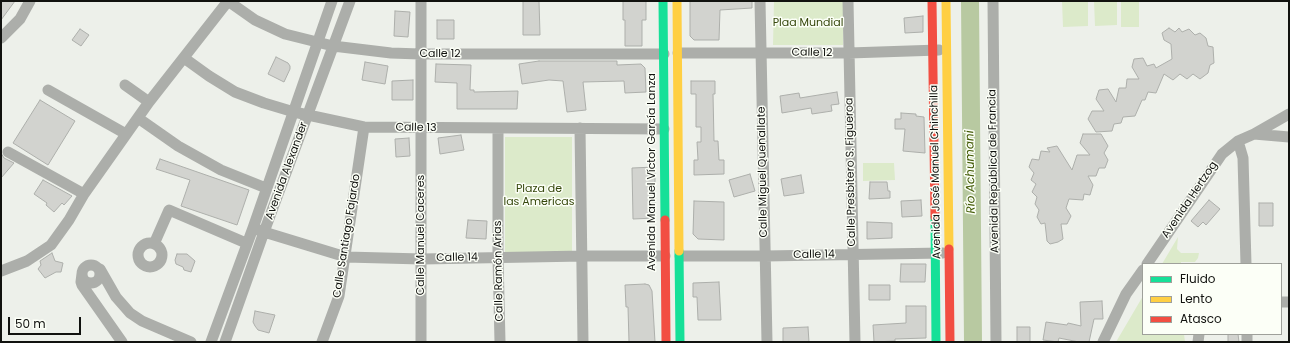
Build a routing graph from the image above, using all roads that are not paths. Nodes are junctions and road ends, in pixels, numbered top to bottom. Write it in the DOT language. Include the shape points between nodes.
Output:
graph roads {
  1 [pos="30,1"];
  2 [pos="228,1"];
  3 [pos="332,1"];
  4 [pos="350,1"];
  5 [pos="421,1"];
  6 [pos="663,1"];
  7 [pos="677,1"];
  8 [pos="760,1"];
  9 [pos="848,1"];
  10 [pos="932,1"];
  11 [pos="946,1"];
  12 [pos="994,1"];
  13 [pos="1,38"];
  14 [pos="317,42"];
  15 [pos="333,46"];
  16 [pos="946,49"];
  17 [pos="933,51"];
  18 [pos="760,52"];
  19 [pos="678,53"];
  20 [pos="849,53"];
  21 [pos="420,54"];
  22 [pos="664,54"];
  23 [pos="184,58"];
  24 [pos="125,85"];
  25 [pos="48,90"];
  26 [pos="148,102"];
  27 [pos="294,112"];
  28 [pos="308,114"];
  29 [pos="1289,114"];
  30 [pos="138,118"];
  31 [pos="364,127"];
  32 [pos="421,128"];
  33 [pos="498,128"];
  34 [pos="580,128"];
  35 [pos="664,129"];
  36 [pos="678,129"];
  37 [pos="126,134"];
  38 [pos="1254,134"];
  39 [pos="1289,137"];
  40 [pos="1238,141"];
  41 [pos="8,152"];
  42 [pos="266,188"];
  43 [pos="84,194"];
  44 [pos="253,228"];
  45 [pos="264,232"];
  46 [pos="246,243"];
  47 [pos="154,244"];
  48 [pos="949,252"];
  49 [pos="936,254"];
  50 [pos="852,255"];
  51 [pos="583,256"];
  52 [pos="665,256"];
  53 [pos="680,256"];
  54 [pos="765,256"];
  55 [pos="346,257"];
  56 [pos="498,257"];
  57 [pos="422,259"];
  58 [pos="1148,263"];
  59 [pos="1246,263"];
  60 [pos="1,271"];
  61 [pos="1142,271"];
  62 [pos="82,274"];
  63 [pos="100,282"];
  64 [pos="90,295"];
  65 [pos="421,341"];
  66 [pos="122,342"];
  67 [pos="191,342"];
  68 [pos="211,342"];
  69 [pos="225,342"];
  70 [pos="322,342"];
  71 [pos="500,342"];
  72 [pos="583,342"];
  73 [pos="666,342"];
  74 [pos="680,342"];
  75 [pos="767,342"];
  76 [pos="855,342"];
  77 [pos="936,342"];
  78 [pos="950,342"];
  79 [pos="996,342"];
  80 [pos="1103,342"];
  1 -- 13 [label="street" via="20,19"];
  2 -- 14 [label="street, Calle 12" via="255,20 285,34"];
  2 -- 23 [label="street"];
  3 -- 14 [label="street, Avenida Alexander"];
  4 -- 15 [label="street, Avenida Alexander"];
  5 -- 21 [label="street, Calle Manuel Caceres"];
  6 -- 22 [label="main road, Avenida Manuel Víctor García Lanza"];
  7 -- 19 [label="main road"];
  8 -- 18 [label="street, Calle Miguel Quenallate"];
  9 -- 20 [label="street, Calle Presbitero S. Figueroa"];
  10 -- 17 [label="main road, Avenida José Manuel Chinchilla"];
  11 -- 16 [label="main road, Avenida José Manuel Chinchilla"];
  12 -- 79 [label="street, Avenida República de Francia"];
  14 -- 15 [label="street, Calle 12"];
  14 -- 27 [label="street, Avenida Alexander"];
  15 -- 21 [label="street, Calle 12"];
  15 -- 28 [label="street, Avenida Alexander"];
  16 -- 17 [label="street, Calle 12"];
  16 -- 48 [label="main road, Avenida José Manuel Chinchilla"];
  17 -- 20 [label="street, Calle 12"];
  17 -- 49 [label="main road, Avenida José Manuel Chinchilla"];
  18 -- 19 [label="street, Calle 12"];
  18 -- 20 [label="street, Calle 12"];
  18 -- 54 [label="street, Calle Miguel Quenallate"];
  19 -- 22 [label="main road"];
  19 -- 36 [label="main road"];
  20 -- 50 [label="street, Calle Presbitero S. Figueroa"];
  21 -- 22 [label="street, Calle 12"];
  21 -- 32 [label="street, Calle Manuel Caceres"];
  22 -- 35 [label="main road, Avenida Manuel Víctor García Lanza"];
  23 -- 26 [label="street"];
  23 -- 27 [label="street, Calle 13" via="235,92 264,104"];
  24 -- 26 [label="street"];
  25 -- 37 [label="street"];
  26 -- 30 [label="street"];
  27 -- 28 [label="street, Calle 13"];
  27 -- 42 [label="street, Avenida Alexander"];
  28 -- 31 [label="street, Calle 13"];
  28 -- 45 [label="street, Avenida Alexander"];
  29 -- 38 [label="street, Avenida Hertzog"];
  30 -- 37 [label="street"];
  30 -- 42 [label="street" via="178,146 221,170"];
  31 -- 32 [label="street, Calle 13"];
  31 -- 55 [label="street, Calle Santiago Fajardo"];
  32 -- 33 [label="street, Calle 13"];
  32 -- 57 [label="street, Calle Manuel Caceres"];
  33 -- 34 [label="street, Calle 13"];
  33 -- 56 [label="street, Calle Ramón Arias"];
  34 -- 35 [label="street, Calle 13"];
  34 -- 51 [label="street"];
  35 -- 36 [label="main road"];
  35 -- 52 [label="main road, Avenida Manuel Víctor García Lanza"];
  36 -- 53 [label="main road"];
  37 -- 43 [label="street"];
  38 -- 39 [label="street"];
  38 -- 40 [label="street, Avenida Hertzog"];
  40 -- 58 [label="street, Avenida Hertzog" via="1222,154"];
  40 -- 59 [label="street" via="1244,164"];
  41 -- 43 [label="street"];
  42 -- 44 [label="street, Avenida Alexander"];
  43 -- 60 [label="street" via="51,245 27,261"];
  44 -- 45 [label="street, Calle 14"];
  44 -- 46 [label="street, Avenida Alexander"];
  45 -- 55 [label="street, Calle 14"];
  45 -- 69 [label="street, Avenida Alexander"];
  46 -- 47 [label="street" via="169,210"];
  46 -- 68 [label="street, Avenida Alexander"];
  48 -- 49 [label="street, Calle 14"];
  48 -- 78 [label="main road, Avenida José Manuel Chinchilla"];
  49 -- 50 [label="street, Calle 14"];
  49 -- 77 [label="main road, Avenida José Manuel Chinchilla"];
  50 -- 54 [label="street, Calle 14"];
  50 -- 76 [label="street, Calle Presbitero S. Figueroa"];
  51 -- 52 [label="street, Calle 14"];
  51 -- 56 [label="street, Calle 14"];
  51 -- 72 [label="street"];
  52 -- 53 [label="main road"];
  52 -- 73 [label="main road, Avenida Manuel Víctor García Lanza"];
  53 -- 54 [label="street, Calle 14"];
  53 -- 74 [label="main road"];
  54 -- 75 [label="street, Calle Miguel Quenallate"];
  55 -- 57 [label="street, Calle 14"];
  55 -- 70 [label="street, Calle Santiago Fajardo" via="339,296"];
  56 -- 57 [label="street, Calle 14"];
  56 -- 71 [label="street, Calle Ramón Arias"];
  57 -- 65 [label="street, Calle Manuel Caceres"];
  61 -- 80 [label="street" via="1126,294"];
  62 -- 63 [label="street" via="86,282"];
  62 -- 63 [label="street" via="89,264 95,265 100,269"];
  62 -- 64 [label="street" via="81,282"];
  63 -- 64 [label="street" via="91,286"];
  63 -- 67 [label="street" via="130,313 142,321"];
  64 -- 66 [label="street"];
}
